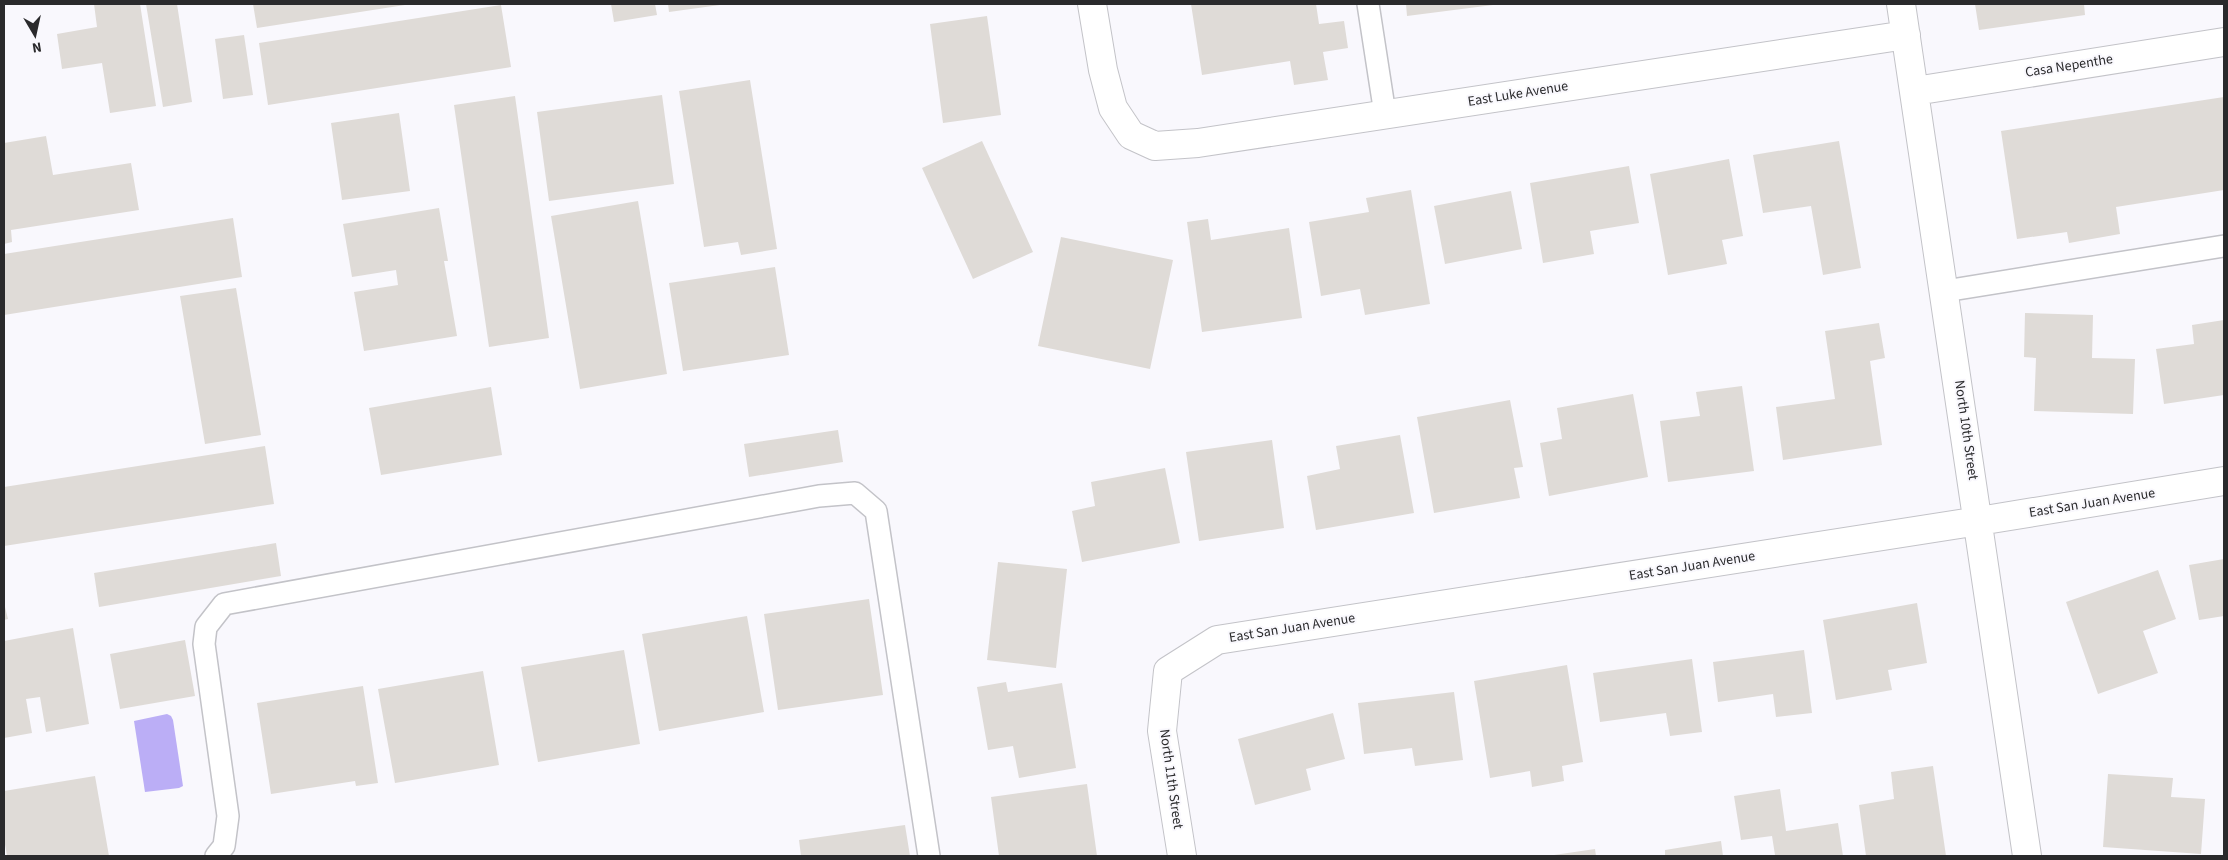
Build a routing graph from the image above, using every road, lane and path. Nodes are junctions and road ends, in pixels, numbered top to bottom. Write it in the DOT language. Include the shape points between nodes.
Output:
graph roads {
  1 [pos="1092,4"];
  2 [pos="1368,4"];
  3 [pos="1901,4"];
  4 [pos="1906,35"];
  5 [pos="2224,42"];
  6 [pos="1915,91"];
  7 [pos="1385,114"];
  8 [pos="2224,246"];
  9 [pos="1945,291"];
  10 [pos="2224,481"];
  11 [pos="1979,521"];
  12 [pos="1168,671"];
  13 [pos="216,856"];
  14 [pos="929,856"];
  15 [pos="1182,856"];
  16 [pos="2027,856"];
  1 -- 7 [label="street, East Luke Avenue" via="1113,108 1130,135 1155,146"];
  2 -- 7 [label="lane"];
  3 -- 4 [label="street, North 10th Street"];
  4 -- 6 [label="street, North 10th Street"];
  4 -- 7 [label="street, East Luke Avenue"];
  5 -- 6 [label="street, Casa Nepenthe"];
  6 -- 9 [label="street, North 10th Street"];
  8 -- 9 [label="lane"];
  9 -- 11 [label="street, North 10th Street"];
  10 -- 11 [label="street, East San Juan Avenue"];
  11 -- 12 [label="street, East San Juan Avenue" via="1217,640"];
  11 -- 16 [label="street, North 10th Street"];
  12 -- 15 [label="street, North 11th Street" via="1162,731"];
  13 -- 14 [label="lane" via="224,846 228,816 204,644 206,627 224,604 819,496 855,493 876,511"];
}
